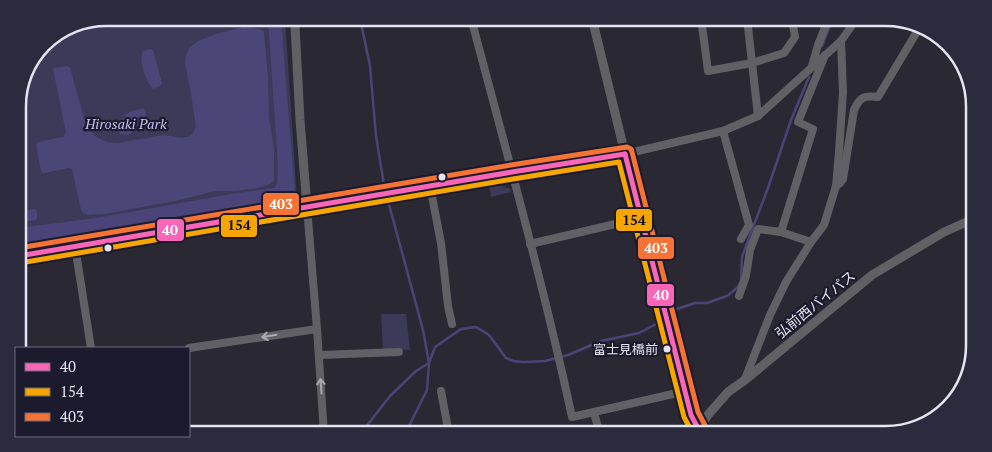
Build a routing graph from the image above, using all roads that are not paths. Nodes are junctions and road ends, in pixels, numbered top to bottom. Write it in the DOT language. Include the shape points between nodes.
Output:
graph roads {
  1 [pos="295,26"];
  2 [pos="473,26"];
  3 [pos="594,26"];
  4 [pos="702,26"];
  5 [pos="748,26"];
  6 [pos="793,26"];
  7 [pos="826,26"];
  8 [pos="851,26"];
  9 [pos="917,32"];
  10 [pos="841,41"];
  11 [pos="826,54"];
  12 [pos="752,63"];
  13 [pos="812,66"];
  14 [pos="758,116"];
  15 [pos="723,131"];
  16 [pos="625,154"];
  17 [pos="512,172"];
  18 [pos="430,186"];
  19 [pos="836,186"];
  20 [pos="307,207"];
  21 [pos="641,218"];
  22 [pos="966,222"];
  23 [pos="781,232"];
  24 [pos="741,239"];
  25 [pos="811,242"];
  26 [pos="530,244"];
  27 [pos="75,246"];
  28 [pos="26,255"];
  29 [pos="739,296"];
  30 [pos="452,324"];
  31 [pos="317,329"];
  32 [pos="91,347"];
  33 [pos="190,348"];
  34 [pos="398,352"];
  35 [pos="318,355"];
  36 [pos="745,380"];
  37 [pos="441,391"];
  38 [pos="686,391"];
  39 [pos="594,413"];
  40 [pos="323,426"];
  41 [pos="448,426"];
  42 [pos="598,426"];
  43 [pos="696,426"];
  44 [pos="703,426"];
  1 -- 20 [label="street"];
  2 -- 17 [label="street"];
  3 -- 16 [label="street"];
  4 -- 12 [label="street" via="708,70"];
  5 -- 12 [label="street"];
  6 -- 12 [label="street" via="795,37 784,53"];
  7 -- 13 [label="street"];
  8 -- 10 [label="street"];
  9 -- 19 [label="street" via="878,97 864,97 857,104 843,179"];
  10 -- 11 [label="street"];
  10 -- 19 [label="street" via="843,92"];
  11 -- 13 [label="street"];
  11 -- 23 [label="street" via="798,122 813,129"];
  12 -- 14 [label="street"];
  13 -- 14 [label="street"];
  14 -- 15 [label="street"];
  15 -- 16 [label="street"];
  15 -- 24 [label="street" via="749,225"];
  16 -- 17 [label="main road"];
  16 -- 21 [label="main road"];
  17 -- 18 [label="main road"];
  17 -- 26 [label="street"];
  18 -- 20 [label="main road"];
  18 -- 30 [label="street"];
  19 -- 25 [label="street" via="824,225"];
  20 -- 27 [label="main road"];
  20 -- 31 [label="street"];
  21 -- 26 [label="street"];
  21 -- 38 [label="main road"];
  22 -- 36 [label="street, 弘前西バイパス" via="872,275"];
  23 -- 25 [label="street"];
  23 -- 29 [label="street" via="758,229"];
  25 -- 36 [label="street" via="770,315"];
  26 -- 39 [label="street" via="572,417"];
  27 -- 28 [label="main road"];
  27 -- 32 [label="street"];
  31 -- 33 [label="street, one-way"];
  31 -- 35 [label="street"];
  34 -- 35 [label="street"];
  40 -- 35 [label="street, one-way"];
  36 -- 44 [label="street, 弘前西バイパス" via="728,392"];
  37 -- 41 [label="street"];
  38 -- 39 [label="street"];
  38 -- 43 [label="main road"];
  39 -- 42 [label="street"];
}
